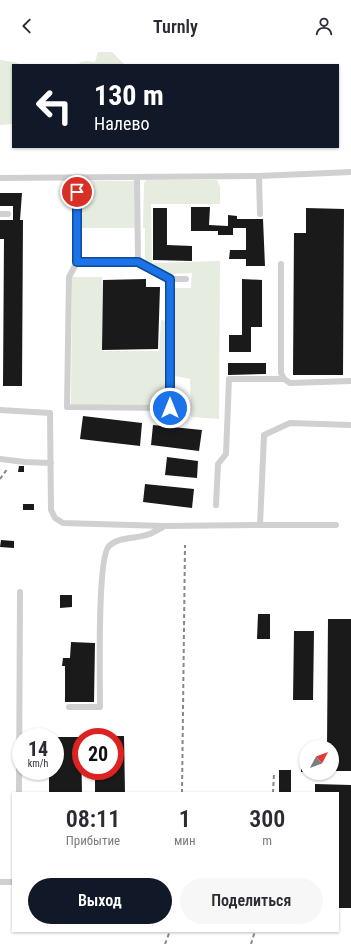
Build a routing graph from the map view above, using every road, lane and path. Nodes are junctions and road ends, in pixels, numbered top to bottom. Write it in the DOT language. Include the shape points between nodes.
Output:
graph roads {
  1 [pos="351,172"];
  2 [pos="259,176"];
  3 [pos="137,177"];
  4 [pos="0,178"];
  5 [pos="77,178"];
  6 [pos="0,214"];
  7 [pos="8,214"];
  8 [pos="260,214"];
  9 [pos="77,262"];
  10 [pos="138,262"];
  11 [pos="281,264"];
  12 [pos="170,279"];
  13 [pos="186,279"];
  14 [pos="284,379"];
  15 [pos="351,381"];
  16 [pos="0,410"];
  17 [pos="351,425"];
  18 [pos="0,459"];
  19 [pos="51,463"];
  20 [pos="216,505"];
  21 [pos="260,525"];
  22 [pos="336,525"];
  23 [pos="164,526"];
  24 [pos="20,592"];
  25 [pos="69,707"];
  26 [pos="19,792"];
  27 [pos="0,882"];
  28 [pos="12,882"];
  1 -- 2 [label="street"];
  2 -- 3 [label="street"];
  2 -- 8 [label="street"];
  3 -- 5 [label="street"];
  3 -- 10 [label="street"];
  4 -- 5 [label="street"];
  5 -- 9 [label="street"];
  6 -- 7 [label="street"];
  9 -- 10 [label="street"];
  9 -- 12 [label="street" via="69,277 67,407 170,408"];
  10 -- 12 [label="street"];
  11 -- 14 [label="street" via="281,373"];
  12 -- 13 [label="street"];
  14 -- 15 [label="street" via="290,383"];
  14 -- 20 [label="street" via="229,380 226,454 218,464"];
  16 -- 19 [label="street" via="50,412"];
  17 -- 21 [label="street" via="290,423 264,435"];
  18 -- 19 [label="street"];
  19 -- 23 [label="street" via="51,510 55,518 63,522"];
  21 -- 22 [label="street"];
  21 -- 23 [label="street"];
  23 -- 25 [label="street" via="147,535 114,542 107,547 101,581 100,707"];
  24 -- 26 [label="street"];
  27 -- 28 [label="street"];
}
